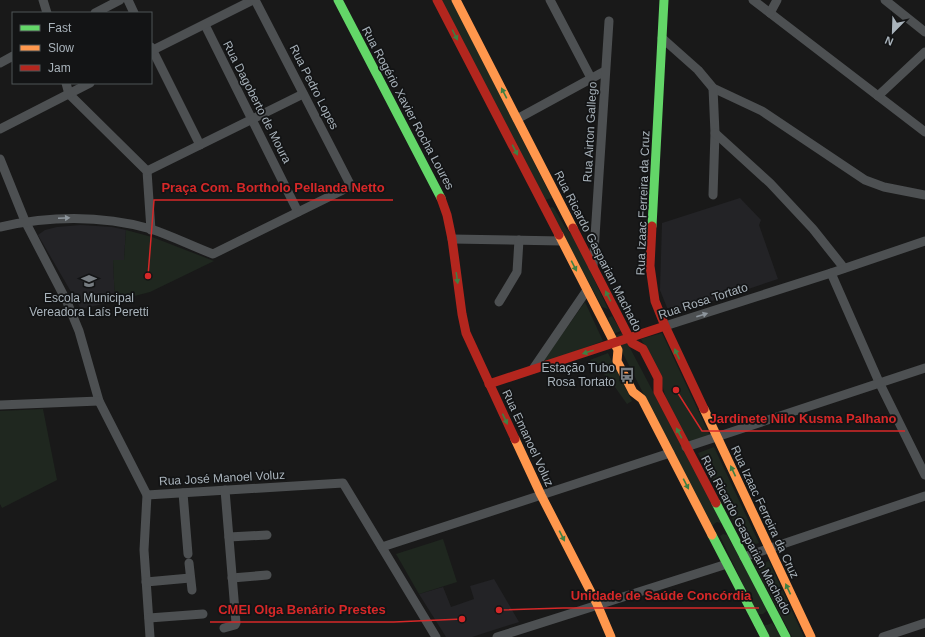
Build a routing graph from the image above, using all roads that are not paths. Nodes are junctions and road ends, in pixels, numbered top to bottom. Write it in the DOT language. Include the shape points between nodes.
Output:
graph roads {
  1 [pos="43,0"];
  2 [pos="120,0"];
  3 [pos="128,0"];
  4 [pos="254,0"];
  5 [pos="338,0"];
  6 [pos="437,0"];
  7 [pos="456,0"];
  8 [pos="550,0"];
  9 [pos="664,0"];
  10 [pos="753,0"];
  11 [pos="777,0"];
  12 [pos="885,0"];
  13 [pos="47,12"];
  14 [pos="97,12"];
  15 [pos="134,12"];
  16 [pos="770,13"];
  17 [pos="609,21"];
  18 [pos="205,25"];
  19 [pos="925,32"];
  20 [pos="662,38"];
  21 [pos="152,50"];
  22 [pos="925,52"];
  23 [pos="12,57"];
  24 [pos="0,63"];
  25 [pos="605,71"];
  26 [pos="591,78"];
  27 [pos="66,84"];
  28 [pos="88,84"];
  29 [pos="713,88"];
  30 [pos="69,94"];
  31 [pos="303,94"];
  32 [pos="878,96"];
  33 [pos="252,119"];
  34 [pos="517,119"];
  35 [pos="0,129"];
  36 [pos="715,132"];
  37 [pos="925,132"];
  38 [pos="200,145"];
  39 [pos="0,159"];
  40 [pos="147,171"];
  41 [pos="713,195"];
  42 [pos="925,195"];
  43 [pos="558,198"];
  44 [pos="543,204"];
  45 [pos="298,212"];
  46 [pos="25,221"];
  47 [pos="0,227"];
  48 [pos="151,230"];
  49 [pos="452,239"];
  50 [pos="519,240"];
  51 [pos="562,241"];
  52 [pos="925,241"];
  53 [pos="593,268"];
  54 [pos="844,268"];
  55 [pos="831,273"];
  56 [pos="587,290"];
  57 [pos="499,302"];
  58 [pos="616,311"];
  59 [pos="600,316"];
  60 [pos="665,326"];
  61 [pos="629,338"];
  62 [pos="614,343"];
  63 [pos="925,368"];
  64 [pos="533,369"];
  65 [pos="879,382"];
  66 [pos="489,384"];
  67 [pos="99,401"];
  68 [pos="0,405"];
  69 [pos="716,436"];
  70 [pos="686,447"];
  71 [pos="670,453"];
  72 [pos="925,475"];
  73 [pos="225,490"];
  74 [pos="183,493"];
  75 [pos="147,495"];
  76 [pos="542,495"];
  77 [pos="925,496"];
  78 [pos="730,530"];
  79 [pos="267,536"];
  80 [pos="713,536"];
  81 [pos="229,537"];
  82 [pos="382,548"];
  83 [pos="769,548"];
  84 [pos="744,557"];
  85 [pos="727,564"];
  86 [pos="267,575"];
  87 [pos="190,578"];
  88 [pos="232,578"];
  89 [pos="146,582"];
  90 [pos="192,590"];
  91 [pos="596,604"];
  92 [pos="773,612"];
  93 [pos="203,614"];
  94 [pos="754,615"];
  95 [pos="149,618"];
  96 [pos="925,623"];
  97 [pos="224,628"];
  98 [pos="150,637"];
  99 [pos="436,637"];
  100 [pos="497,637"];
  101 [pos="611,637"];
  102 [pos="765,637"];
  103 [pos="786,637"];
  104 [pos="811,637"];
  105 [pos="883,637"];
  1 -- 13 [label="street"];
  2 -- 14 [label="street"];
  3 -- 15 [label="street"];
  4 -- 18 [label="street"];
  4 -- 31 [label="street, Rua Pedro Lopes"];
  5 -- 49 [label="street, Rua Rogério Xavier Rocha Loures" via="440,195"];
  6 -- 44 [label="street, one-way"];
  34 -- 7 [label="street, Rua Ricardo Gasparian Machado, one-way"];
  8 -- 26 [label="street"];
  9 -- 20 [label="street, Rua Izaac Ferreira da Cruz"];
  10 -- 16 [label="street"];
  11 -- 16 [label="street"];
  12 -- 19 [label="street"];
  16 -- 32 [label="street"];
  17 -- 25 [label="street, Rua Airton Gallego"];
  18 -- 21 [label="street"];
  18 -- 33 [label="street, Rua Dagoberto de Moura"];
  20 -- 29 [label="street" via="698,70"];
  20 -- 60 [label="street, Rua Izaac Ferreira da Cruz" via="650,266 655,301"];
  21 -- 38 [label="street"];
  22 -- 32 [label="street"];
  23 -- 24 [label="street"];
  25 -- 26 [label="street"];
  25 -- 53 [label="street, Rua Airton Gallego"];
  26 -- 34 [label="street"];
  27 -- 30 [label="street"];
  28 -- 30 [label="street"];
  29 -- 36 [label="street"];
  29 -- 42 [label="street" via="762,110 865,180 884,187"];
  30 -- 35 [label="street"];
  30 -- 40 [label="street"];
  31 -- 33 [label="street"];
  31 -- 45 [label="street, Rua Pedro Lopes" via="351,186"];
  32 -- 37 [label="street"];
  33 -- 38 [label="street"];
  33 -- 45 [label="street, Rua Dagoberto de Moura"];
  34 -- 43 [label="street, Rua Ricardo Gasparian Machado"];
  36 -- 41 [label="street"];
  36 -- 54 [label="street" via="770,183 813,229"];
  38 -- 40 [label="street"];
  39 -- 46 [label="street, Rua José Manoel Voluz"];
  40 -- 48 [label="street"];
  43 -- 44 [label="street"];
  43 -- 53 [label="street, Rua Ricardo Gasparian Machado"];
  44 -- 51 [label="street"];
  45 -- 48 [label="street" via="213,254"];
  46 -- 47 [label="street"];
  46 -- 48 [label="street, one-way" via="76,218 118,221"];
  46 -- 67 [label="street, Rua José Manoel Voluz" via="68,302"];
  49 -- 50 [label="street"];
  49 -- 66 [label="street, Rua Emanoel Voluz, one-way" via="466,333"];
  50 -- 51 [label="street"];
  50 -- 57 [label="street" via="517,272"];
  51 -- 56 [label="street, one-way"];
  52 -- 54 [label="street, Rua Rosa Tortato"];
  58 -- 53 [label="street, Rua Ricardo Gasparian Machado, one-way"];
  54 -- 55 [label="street, Rua Rosa Tortato"];
  60 -- 55 [label="street, Rua Rosa Tortato, one-way"];
  55 -- 65 [label="street"];
  56 -- 59 [label="street"];
  56 -- 64 [label="street"];
  58 -- 59 [label="street"];
  58 -- 61 [label="street, Rua Ricardo Gasparian Machado"];
  59 -- 62 [label="street"];
  60 -- 61 [label="street, Rua Rosa Tortato"];
  69 -- 60 [label="street, Rua Izaac Ferreira da Cruz, one-way"];
  61 -- 62 [label="street, Rua Rosa Tortato"];
  70 -- 61 [label="street, Rua Ricardo Gasparian Machado, one-way" via="658,392 658,378 646,355"];
  62 -- 64 [label="street, Rua Rosa Tortato, one-way"];
  62 -- 71 [label="street" via="618,350 617,360 633,392 642,399"];
  63 -- 65 [label="street"];
  64 -- 66 [label="street, Rua Rosa Tortato"];
  65 -- 69 [label="street"];
  65 -- 72 [label="street"];
  66 -- 76 [label="street, Rua Emanoel Voluz, one-way"];
  67 -- 68 [label="street"];
  67 -- 75 [label="street, Rua José Manoel Voluz"];
  69 -- 70 [label="street"];
  83 -- 69 [label="street, Rua Izaac Ferreira da Cruz, one-way"];
  70 -- 78 [label="street, Rua Ricardo Gasparian Machado"];
  71 -- 76 [label="street"];
  71 -- 80 [label="street, one-way"];
  73 -- 74 [label="street, Rua José Manoel Voluz"];
  73 -- 81 [label="street"];
  73 -- 82 [label="street, Rua José Manoel Voluz" via="343,483"];
  74 -- 75 [label="street, Rua José Manoel Voluz"];
  74 -- 87 [label="street"];
  75 -- 89 [label="street" via="144,550"];
  76 -- 82 [label="street"];
  76 -- 91 [label="street, Rua Emanoel Voluz, one-way"];
  77 -- 83 [label="street"];
  78 -- 80 [label="street" via="718,529"];
  78 -- 84 [label="street, Rua Ricardo Gasparian Machado"];
  79 -- 81 [label="street"];
  80 -- 85 [label="street"];
  81 -- 88 [label="street"];
  82 -- 99 [label="street, Rua José Manoel Voluz"];
  83 -- 84 [label="street"];
  104 -- 83 [label="street, Rua Izaac Ferreira da Cruz, one-way"];
  84 -- 92 [label="street, Rua Ricardo Gasparian Machado"];
  85 -- 91 [label="street"];
  85 -- 94 [label="street"];
  86 -- 88 [label="street"];
  87 -- 89 [label="street"];
  87 -- 90 [label="street"];
  88 -- 97 [label="street" via="236,623"];
  89 -- 95 [label="street"];
  91 -- 100 [label="street"];
  91 -- 101 [label="street, Rua Emanoel Voluz"];
  92 -- 94 [label="street" via="762,618"];
  92 -- 103 [label="street, Rua Ricardo Gasparian Machado"];
  93 -- 95 [label="street"];
  94 -- 102 [label="street"];
  95 -- 98 [label="street"];
  96 -- 105 [label="street"];
}
